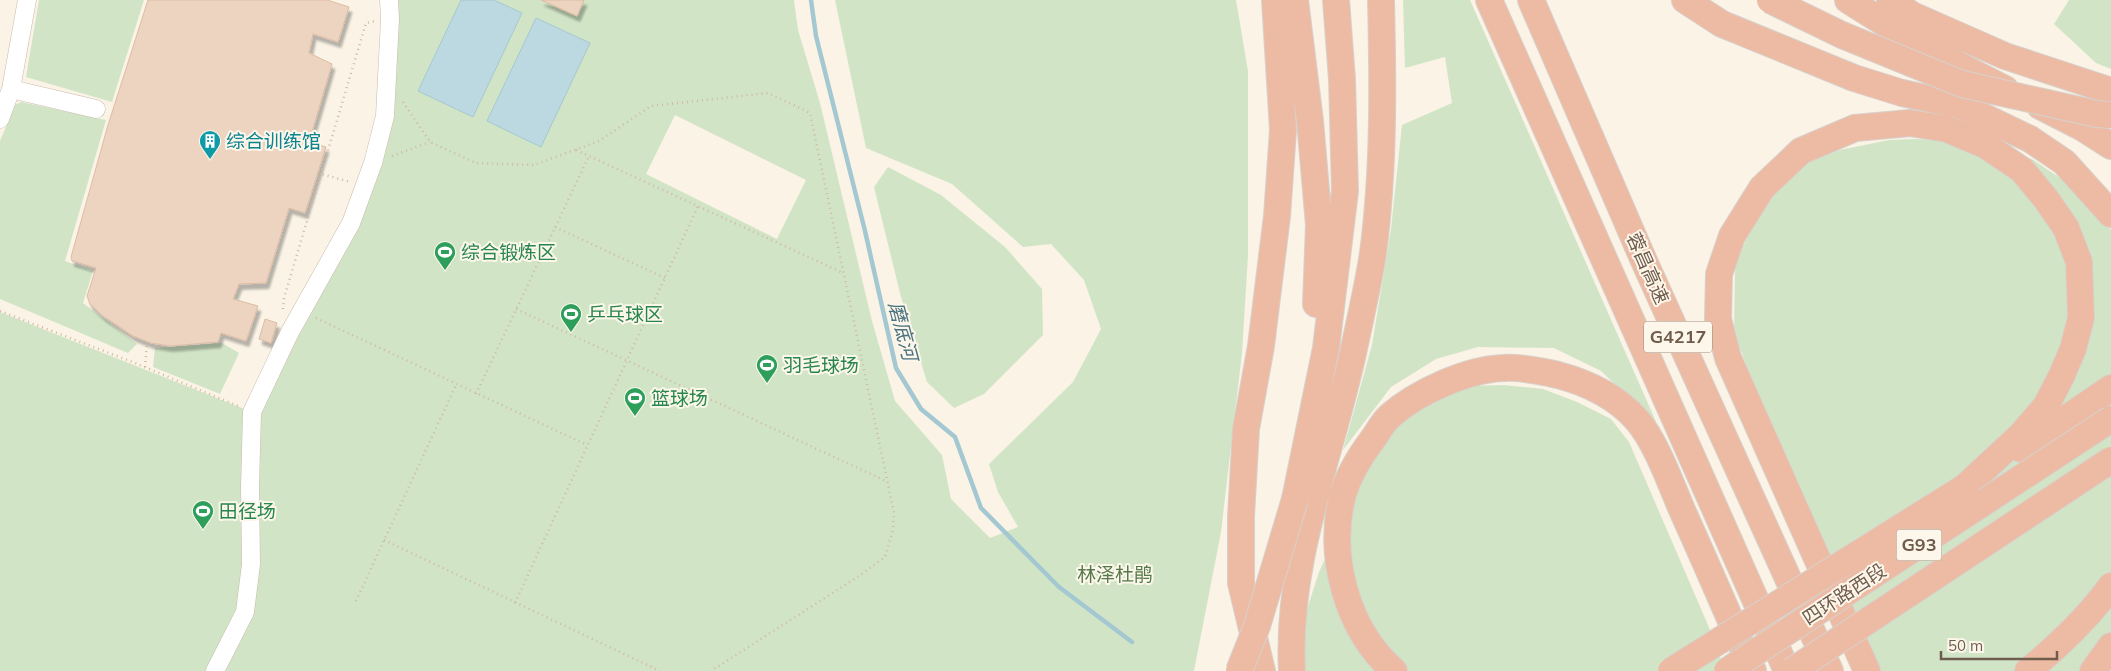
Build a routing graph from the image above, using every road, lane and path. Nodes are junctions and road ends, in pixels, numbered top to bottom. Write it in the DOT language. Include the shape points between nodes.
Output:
graph roads {
  1 [pos="27,0"];
  2 [pos="389,0"];
  3 [pos="1274,0"];
  4 [pos="1295,0"];
  5 [pos="1336,0"];
  6 [pos="1380,0"];
  7 [pos="1488,0"];
  8 [pos="1532,0"];
  9 [pos="1685,0"];
  10 [pos="1770,0"];
  11 [pos="1848,0"];
  12 [pos="1890,0"];
  13 [pos="390,19"];
  14 [pos="387,78"];
  15 [pos="11,89"];
  16 [pos="2107,90"];
  17 [pos="96,108"];
  18 [pos="2111,115"];
  19 [pos="0,119"];
  20 [pos="430,142"];
  21 [pos="2111,146"];
  22 [pos="576,150"];
  23 [pos="589,155"];
  24 [pos="372,163"];
  25 [pos="319,173"];
  26 [pos="364,186"];
  27 [pos="698,206"];
  28 [pos="2111,214"];
  29 [pos="555,226"];
  30 [pos="844,274"];
  31 [pos="665,278"];
  32 [pos="516,309"];
  33 [pos="0,311"];
  34 [pos="302,311"];
  35 [pos="283,315"];
  36 [pos="148,342"];
  37 [pos="626,360"];
  38 [pos="145,367"];
  39 [pos="456,385"];
  40 [pos="2111,388"];
  41 [pos="476,394"];
  42 [pos="252,412"];
  43 [pos="2111,419"];
  44 [pos="587,445"];
  45 [pos="2111,460"];
  46 [pos="888,482"];
  47 [pos="1965,487"];
  48 [pos="1295,499"];
  49 [pos="384,540"];
  50 [pos="2110,588"];
  51 [pos="356,601"];
  52 [pos="516,603"];
  53 [pos="2111,646"];
  54 [pos="215,671"];
  55 [pos="660,671"];
  56 [pos="711,671"];
  57 [pos="1239,671"];
  58 [pos="1262,671"];
  59 [pos="1292,671"];
  60 [pos="1394,671"];
  61 [pos="1671,671"];
  62 [pos="1727,671"];
  63 [pos="1753,671"];
  64 [pos="1786,671"];
  65 [pos="1792,671"];
  66 [pos="1830,671"];
  67 [pos="1867,671"];
  68 [pos="2028,671"];
  69 [pos="2093,671"];
  1 -- 15 [label="street"];
  2 -- 13 [label="street"];
  3 -- 58 [label="highway" via="1282,130 1277,216 1261,346 1246,428 1241,516 1241,583"];
  4 -- 48 [label="highway" via="1319,224 1316,306"];
  5 -- 48 [label="highway" via="1345,192 1326,348"];
  6 -- 59 [label="highway" via="1383,91 1373,253 1342,400 1301,553 1290,643"];
  7 -- 64 [label="highway, 蓉昌高速 / G4217"];
  8 -- 66 [label="highway, 蓉昌高速 / G4217" via="1644,261"];
  9 -- 28 [label="highway" via="1722,24 1854,78 1902,93 1959,105 2030,139 2064,162"];
  10 -- 18 [label="highway, bridge" via="1842,35 1962,84"];
  11 -- 21 [label="highway" via="1951,62 2083,128"];
  12 -- 16 [label="highway" via="1912,15 2005,56"];
  13 -- 14 [label="street"];
  13 -- 25 [label="path" via="366,23"];
  14 -- 20 [label="path"];
  14 -- 24 [label="street" via="385,116"];
  15 -- 17 [label="street"];
  15 -- 19 [label="street"];
  20 -- 22 [label="path" via="476,163 534,165"];
  20 -- 24 [label="path"];
  22 -- 23 [label="path"];
  22 -- 30 [label="path" via="599,141 651,106 768,93 810,113"];
  23 -- 27 [label="path"];
  23 -- 29 [label="path"];
  24 -- 26 [label="street"];
  25 -- 26 [label="path"];
  25 -- 35 [label="path" via="284,298"];
  26 -- 34 [label="street" via="351,223"];
  27 -- 30 [label="path"];
  27 -- 31 [label="path"];
  29 -- 31 [label="path"];
  29 -- 32 [label="path"];
  30 -- 46 [label="path"];
  31 -- 37 [label="path"];
  32 -- 37 [label="path"];
  32 -- 41 [label="path"];
  33 -- 38 [label="path"];
  34 -- 39 [label="path"];
  34 -- 42 [label="street"];
  36 -- 38 [label="path"];
  37 -- 44 [label="path"];
  37 -- 46 [label="path"];
  38 -- 42 [label="path"];
  39 -- 41 [label="path"];
  39 -- 49 [label="path"];
  40 -- 47 [label="highway"];
  41 -- 44 [label="path"];
  42 -- 54 [label="street" via="251,564 245,612"];
  43 -- 62 [label="highway, 四环路西段 / G93, bridge"];
  44 -- 52 [label="path"];
  45 -- 65 [label="highway, 四环路西段 / G93, bridge"];
  46 -- 56 [label="path" via="894,513 885,557"];
  47 -- 61 [label="highway, bridge"];
  47 -- 67 [label="highway" via="2021,435 2046,406 2062,377 2082,318 2079,262 2066,228 2046,199 2022,170 1985,145 1948,129 1910,123 1855,128 1801,151 1762,188 1732,236 1719,274 1718,319 1728,358"];
  48 -- 57 [label="highway, bridge" via="1257,626"];
  49 -- 51 [label="path"];
  49 -- 52 [label="path"];
  50 -- 68 [label="highway" via="2096,607"];
  52 -- 55 [label="path"];
  53 -- 69 [label="highway"];
  60 -- 63 [label="highway" via="1353,615 1344,590 1338,533 1343,494 1357,461 1389,416 1436,385 1503,368 1541,371 1584,382 1619,402 1638,422 1660,458"];
}
